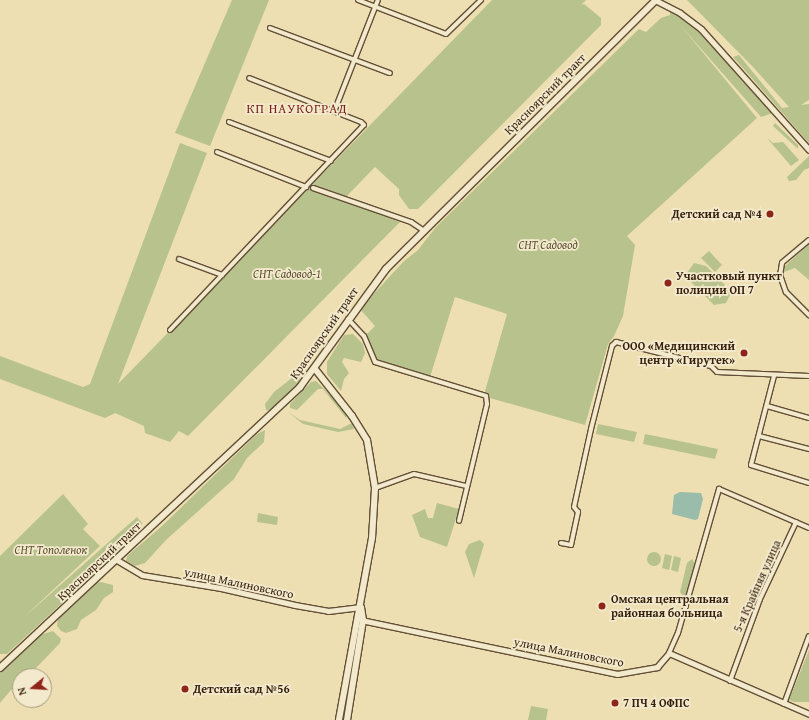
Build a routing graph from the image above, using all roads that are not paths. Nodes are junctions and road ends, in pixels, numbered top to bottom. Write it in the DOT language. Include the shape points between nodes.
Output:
graph roads {
  1 [pos="358,0"];
  2 [pos="378,0"];
  3 [pos="481,0"];
  4 [pos="655,0"];
  5 [pos="376,7"];
  6 [pos="270,28"];
  7 [pos="354,59"];
  8 [pos="390,73"];
  9 [pos="249,78"];
  10 [pos="334,112"];
  11 [pos="229,122"];
  12 [pos="809,150"];
  13 [pos="217,152"];
  14 [pos="331,161"];
  15 [pos="306,187"];
  16 [pos="313,188"];
  17 [pos="423,230"];
  18 [pos="809,240"];
  19 [pos="179,259"];
  20 [pos="222,275"];
  21 [pos="809,315"];
  22 [pos="348,319"];
  23 [pos="170,330"];
  24 [pos="315,369"];
  25 [pos="774,376"];
  26 [pos="809,376"];
  27 [pos="767,406"];
  28 [pos="809,418"];
  29 [pos="759,436"];
  30 [pos="809,450"];
  31 [pos="809,483"];
  32 [pos="466,486"];
  33 [pos="375,488"];
  34 [pos="459,521"];
  35 [pos="796,522"];
  36 [pos="809,528"];
  37 [pos="561,543"];
  38 [pos="117,560"];
  39 [pos="361,607"];
  40 [pos="356,619"];
  41 [pos="363,620"];
  42 [pos="809,636"];
  43 [pos="669,653"];
  44 [pos="0,668"];
  45 [pos="729,681"];
  46 [pos="784,704"];
  47 [pos="809,714"];
  48 [pos="339,720"];
  49 [pos="347,720"];
  1 -- 5 [label="street"];
  2 -- 5 [label="street"];
  3 -- 5 [label="street" via="446,34"];
  4 -- 12 [label="street" via="680,13 701,29"];
  4 -- 17 [label="main road, Красноярский тракт"];
  5 -- 7 [label="street"];
  6 -- 7 [label="street"];
  7 -- 8 [label="street"];
  7 -- 10 [label="street"];
  9 -- 10 [label="street"];
  10 -- 14 [label="street" via="364,125"];
  11 -- 14 [label="street"];
  13 -- 15 [label="street"];
  14 -- 15 [label="street"];
  15 -- 20 [label="street"];
  16 -- 17 [label="street" via="411,222"];
  17 -- 22 [label="main road, Красноярский тракт" via="377,279"];
  18 -- 21 [label="street" via="780,267 786,292"];
  19 -- 20 [label="street"];
  20 -- 23 [label="street"];
  22 -- 24 [label="main road, Красноярский тракт"];
  22 -- 32 [label="street" via="364,336 375,362 486,396 487,404"];
  24 -- 33 [label="main road" via="352,416 367,440"];
  24 -- 38 [label="main road, Красноярский тракт" via="294,393"];
  25 -- 26 [label="street"];
  25 -- 27 [label="street"];
  25 -- 37 [label="street" via="717,372 711,366 616,342 612,346 591,429 574,507 578,512 571,545"];
  27 -- 28 [label="street"];
  27 -- 29 [label="street"];
  29 -- 30 [label="street"];
  29 -- 31 [label="street" via="751,465"];
  32 -- 33 [label="street" via="414,474"];
  32 -- 34 [label="street"];
  33 -- 39 [label="main road" via="373,530"];
  35 -- 36 [label="street"];
  35 -- 43 [label="street" via="719,489 678,633"];
  35 -- 45 [label="street, 5-я Крайняя улица" via="760,599"];
  38 -- 39 [label="street, улица Малиновского" via="142,575 301,606 333,612"];
  38 -- 44 [label="main road, Красноярский тракт"];
  39 -- 40 [label="main road"];
  39 -- 41 [label="main road"];
  40 -- 41 [label="street, улица Малиновского"];
  40 -- 48 [label="main road"];
  41 -- 43 [label="street, улица Малиновского" via="617,674 656,667"];
  41 -- 49 [label="main road"];
  42 -- 46 [label="street"];
  43 -- 45 [label="street"];
  45 -- 46 [label="street"];
  46 -- 47 [label="street"];
}
